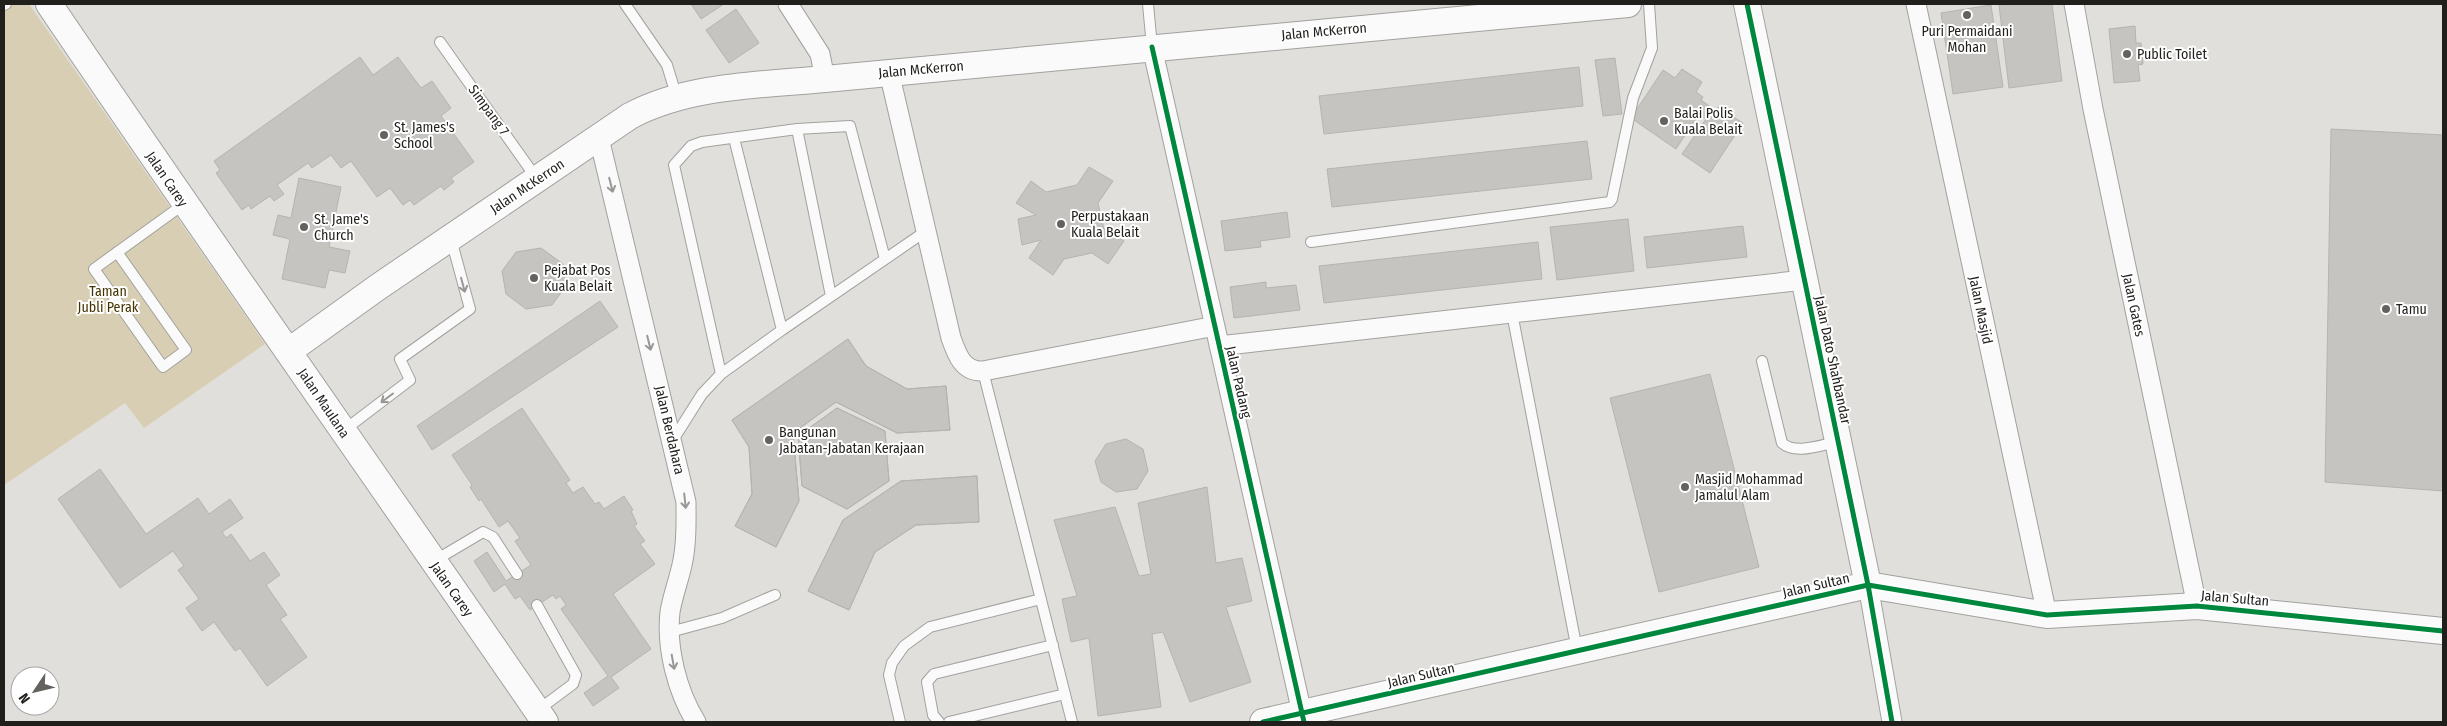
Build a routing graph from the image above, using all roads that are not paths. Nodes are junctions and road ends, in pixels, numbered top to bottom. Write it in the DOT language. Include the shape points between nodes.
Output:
graph roads {
  1 [pos="48,4"];
  2 [pos="625,4"];
  3 [pos="788,4"];
  4 [pos="1148,4"];
  5 [pos="1628,4"];
  6 [pos="1649,4"];
  7 [pos="1747,4"];
  8 [pos="1916,4"];
  9 [pos="2074,4"];
  10 [pos="440,42"];
  11 [pos="1152,47"];
  12 [pos="889,72"];
  13 [pos="825,79"];
  14 [pos="677,98"];
  15 [pos="797,128"];
  16 [pos="599,138"];
  17 [pos="734,138"];
  18 [pos="538,179"];
  19 [pos="184,204"];
  20 [pos="926,232"];
  21 [pos="451,238"];
  22 [pos="1311,242"];
  23 [pos="117,252"];
  24 [pos="884,259"];
  25 [pos="1804,280"];
  26 [pos="831,296"];
  27 [pos="1512,313"];
  28 [pos="1215,326"];
  29 [pos="782,330"];
  30 [pos="1219,346"];
  31 [pos="289,351"];
  32 [pos="1762,361"];
  33 [pos="983,371"];
  34 [pos="721,374"];
  35 [pos="343,431"];
  36 [pos="673,440"];
  37 [pos="1838,442"];
  38 [pos="360,456"];
  39 [pos="433,561"];
  40 [pos="517,574"];
  41 [pos="1868,585"];
  42 [pos="775,595"];
  43 [pos="1041,599"];
  44 [pos="537,605"];
  45 [pos="2197,606"];
  46 [pos="2047,616"];
  47 [pos="2443,631"];
  48 [pos="670,632"];
  49 [pos="1053,645"];
  50 [pos="1578,651"];
  51 [pos="1065,694"];
  52 [pos="541,717"];
  53 [pos="1303,718"];
  54 [pos="696,722"];
  55 [pos="900,722"];
  56 [pos="939,722"];
  57 [pos="949,722"];
  58 [pos="1072,722"];
  59 [pos="1263,722"];
  60 [pos="1892,722"];
  1 -- 19 [label="street, Jalan Carey"];
  2 -- 14 [label="lane" via="667,65"];
  3 -- 13 [label="street" via="820,54"];
  4 -- 11 [label="lane"];
  5 -- 11 [label="street, Jalan McKerron"];
  6 -- 22 [label="lane" via="1652,48 1633,98 1610,202"];
  7 -- 25 [label="street, Jalan Dato Shahbandar"];
  8 -- 46 [label="street, Jalan Masjid"];
  9 -- 45 [label="street, Jalan Gates"];
  10 -- 18 [label="lane, Simpang 7"];
  11 -- 12 [label="street, Jalan McKerron"];
  11 -- 28 [label="street, Jalan Padang"];
  12 -- 13 [label="street, Jalan McKerron"];
  12 -- 20 [label="street"];
  13 -- 14 [label="street, Jalan McKerron"];
  14 -- 16 [label="street, Jalan McKerron" via="639,111"];
  15 -- 17 [label="lane"];
  15 -- 24 [label="lane" via="850,126"];
  15 -- 26 [label="lane"];
  16 -- 18 [label="street, Jalan McKerron"];
  16 -- 36 [label="street, Jalan Berdahara, one-way"];
  17 -- 29 [label="lane"];
  17 -- 34 [label="lane" via="691,146 674,165"];
  18 -- 21 [label="street, Jalan McKerron"];
  19 -- 23 [label="lane"];
  19 -- 31 [label="street, Jalan Carey"];
  20 -- 24 [label="lane"];
  20 -- 33 [label="street" via="958,356 973,372"];
  21 -- 31 [label="street, Jalan McKerron"];
  21 -- 35 [label="lane, one-way" via="470,309 400,359 410,380"];
  23 -- 23 [label="lane" via="94,269 163,367 186,350"];
  24 -- 26 [label="lane"];
  25 -- 27 [label="street"];
  25 -- 37 [label="street, Jalan Dato Shahbandar"];
  26 -- 29 [label="lane"];
  27 -- 30 [label="street"];
  27 -- 50 [label="lane"];
  28 -- 30 [label="street, Jalan Padang"];
  28 -- 33 [label="street"];
  29 -- 34 [label="lane"];
  30 -- 53 [label="street, Jalan Padang"];
  31 -- 35 [label="street, Jalan Maulana"];
  32 -- 37 [label="lane" via="1782,442 1795,449"];
  33 -- 43 [label="lane"];
  34 -- 36 [label="lane" via="702,394"];
  35 -- 38 [label="street, Jalan Maulana"];
  36 -- 48 [label="street, Jalan Berdahara, one-way" via="686,502 686,528 683,559 670,613"];
  37 -- 41 [label="street, Jalan Dato Shahbandar"];
  38 -- 39 [label="street, Jalan Carey"];
  39 -- 40 [label="lane" via="483,532 493,537"];
  39 -- 52 [label="street, Jalan Carey"];
  41 -- 46 [label="street, Jalan Sultan"];
  41 -- 50 [label="street, Jalan Sultan"];
  41 -- 60 [label="street, Jalan Dato Shahbandar"];
  42 -- 48 [label="lane" via="722,618"];
  43 -- 49 [label="lane"];
  43 -- 55 [label="lane" via="930,627 904,646 892,663 889,674"];
  44 -- 52 [label="lane" via="576,675 574,684"];
  45 -- 46 [label="street, Jalan Sultan"];
  45 -- 47 [label="street, Jalan Sultan"];
  48 -- 54 [label="street, Jalan Berdahara, one-way" via="673,663"];
  49 -- 51 [label="lane"];
  49 -- 56 [label="lane" via="934,674 927,682 933,715"];
  50 -- 53 [label="street, Jalan Sultan"];
  51 -- 57 [label="lane"];
  51 -- 58 [label="lane"];
  53 -- 59 [label="street, Jalan Sultan"];
}
